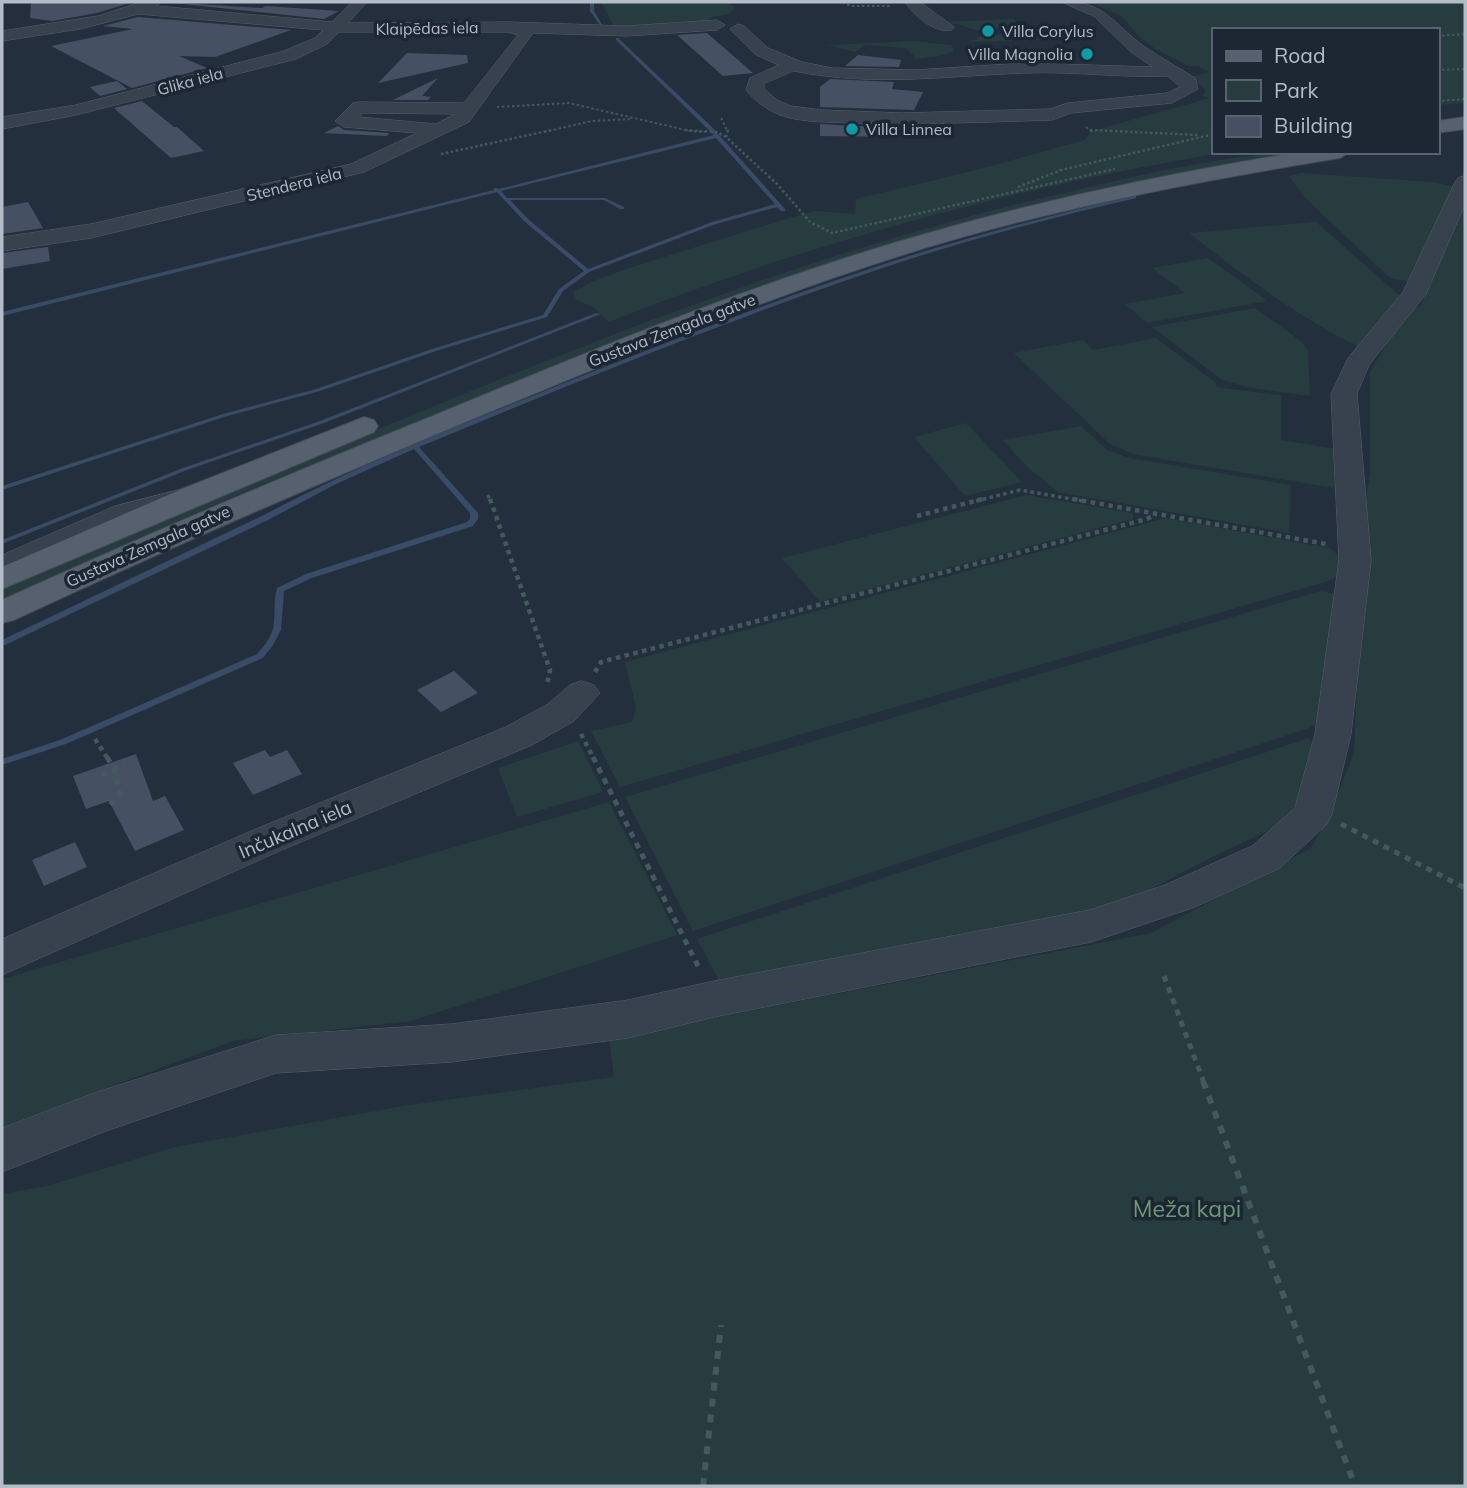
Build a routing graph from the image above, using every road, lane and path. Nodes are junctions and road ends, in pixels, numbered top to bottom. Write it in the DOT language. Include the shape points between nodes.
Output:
graph roads {
  1 [pos="154,2"];
  2 [pos="360,2"];
  3 [pos="843,2"];
  4 [pos="888,2"];
  5 [pos="912,2"];
  6 [pos="1070,2"];
  7 [pos="137,9"];
  8 [pos="335,27"];
  9 [pos="946,27"];
  10 [pos="518,28"];
  11 [pos="1465,34"];
  12 [pos="2,36"];
  13 [pos="1439,36"];
  14 [pos="794,65"];
  15 [pos="1197,68"];
  16 [pos="1465,69"];
  17 [pos="1439,70"];
  18 [pos="1175,71"];
  19 [pos="1465,99"];
  20 [pos="1439,101"];
  21 [pos="468,110"];
  22 [pos="1060,112"];
  23 [pos="638,118"];
  24 [pos="721,118"];
  25 [pos="2,123"];
  26 [pos="1465,123"];
  27 [pos="1439,127"];
  28 [pos="441,130"];
  29 [pos="1212,135"];
  30 [pos="726,137"];
  31 [pos="1465,139"];
  32 [pos="1439,142"];
  33 [pos="391,154"];
  34 [pos="1245,154"];
  35 [pos="1328,154"];
  36 [pos="1119,168"];
  37 [pos="1465,182"];
  38 [pos="1001,193"];
  39 [pos="2,244"];
  40 [pos="490,376"];
  41 [pos="388,416"];
  42 [pos="488,495"];
  43 [pos="193,496"];
  44 [pos="1156,514"];
  45 [pos="918,516"];
  46 [pos="1354,549"];
  47 [pos="2,566"];
  48 [pos="2,579"];
  49 [pos="2,614"];
  50 [pos="565,697"];
  51 [pos="95,739"];
  52 [pos="125,765"];
  53 [pos="114,769"];
  54 [pos="102,775"];
  55 [pos="107,807"];
  56 [pos="1313,814"];
  57 [pos="1465,888"];
  58 [pos="2,958"];
  59 [pos="1164,976"];
  60 [pos="714,999"];
  61 [pos="2,1150"];
  62 [pos="721,1325"];
  63 [pos="702,1486"];
  64 [pos="1355,1486"];
  1 -- 7 [label="street"];
  2 -- 8 [label="street, Glika iela"];
  3 -- 4 [label="path" via="889,6"];
  5 -- 9 [label="street"];
  6 -- 18 [label="street" via="1100,14 1137,49"];
  7 -- 8 [label="street, Klaipēdas iela"];
  7 -- 12 [label="street"];
  8 -- 10 [label="street, Klaipēdas iela"];
  8 -- 25 [label="street, Glika iela" via="312,46 290,55 76,110"];
  10 -- 14 [label="street, Klaipēdas iela" via="627,31 736,20 760,49"];
  10 -- 21 [label="street, Stendera iela" via="526,35"];
  11 -- 13 [label="path"];
  14 -- 18 [label="street" via="883,77 1027,68"];
  14 -- 22 [label="street" via="764,76 755,90 771,104 805,114 903,119"];
  15 -- 18 [label="street"];
  16 -- 17 [label="path"];
  18 -- 22 [label="street" via="1189,82 1189,89 1172,98"];
  19 -- 20 [label="path"];
  21 -- 23 [label="path" via="559,103"];
  21 -- 28 [label="street, Stendera iela"];
  21 -- 28 [label="street" via="359,107 344,121"];
  22 -- 29 [label="path" via="1093,132"];
  23 -- 30 [label="path"];
  23 -- 33 [label="path" via="592,121 447,153"];
  24 -- 30 [label="path" via="728,130"];
  26 -- 27 [label="main road"];
  28 -- 33 [label="street, Stendera iela"];
  29 -- 38 [label="path" via="1060,170"];
  30 -- 38 [label="path" via="786,192 802,216 825,232"];
  31 -- 32 [label="main road"];
  33 -- 39 [label="street, Stendera iela" via="357,168 249,195 91,231"];
  34 -- 40 [label="main road, Gustava Zemgala gatve" via="1064,188 875,237 731,284"];
  35 -- 49 [label="main road, Gustava Zemgala gatve" via="1175,180 1054,207 849,265 732,305 251,501"];
  36 -- 38 [label="path"];
  37 -- 46 [label="street" via="1414,294 1357,363 1344,394"];
  41 -- 43 [label="main road, Gustava Zemgala gatve"];
  42 -- 50 [label="path" via="550,670"];
  43 -- 47 [label="street, Gustava Zemgala gatve" via="126,512"];
  43 -- 48 [label="main road, Gustava Zemgala gatve"];
  44 -- 45 [label="path" via="1020,490"];
  44 -- 46 [label="path"];
  44 -- 50 [label="path" via="1039,549 601,662"];
  46 -- 56 [label="street" via="1333,734"];
  50 -- 58 [label="street, Inčukalna iela" via="520,736 270,839"];
  50 -- 60 [label="path"];
  51 -- 53 [label="path"];
  52 -- 53 [label="path"];
  53 -- 54 [label="path"];
  53 -- 55 [label="path" via="120,794"];
  56 -- 57 [label="path"];
  56 -- 60 [label="street" via="1266,857 1180,896 1091,926"];
  59 -- 64 [label="path"];
  60 -- 61 [label="street" via="628,1019 452,1043 276,1054 97,1113"];
  62 -- 63 [label="path"];
}
